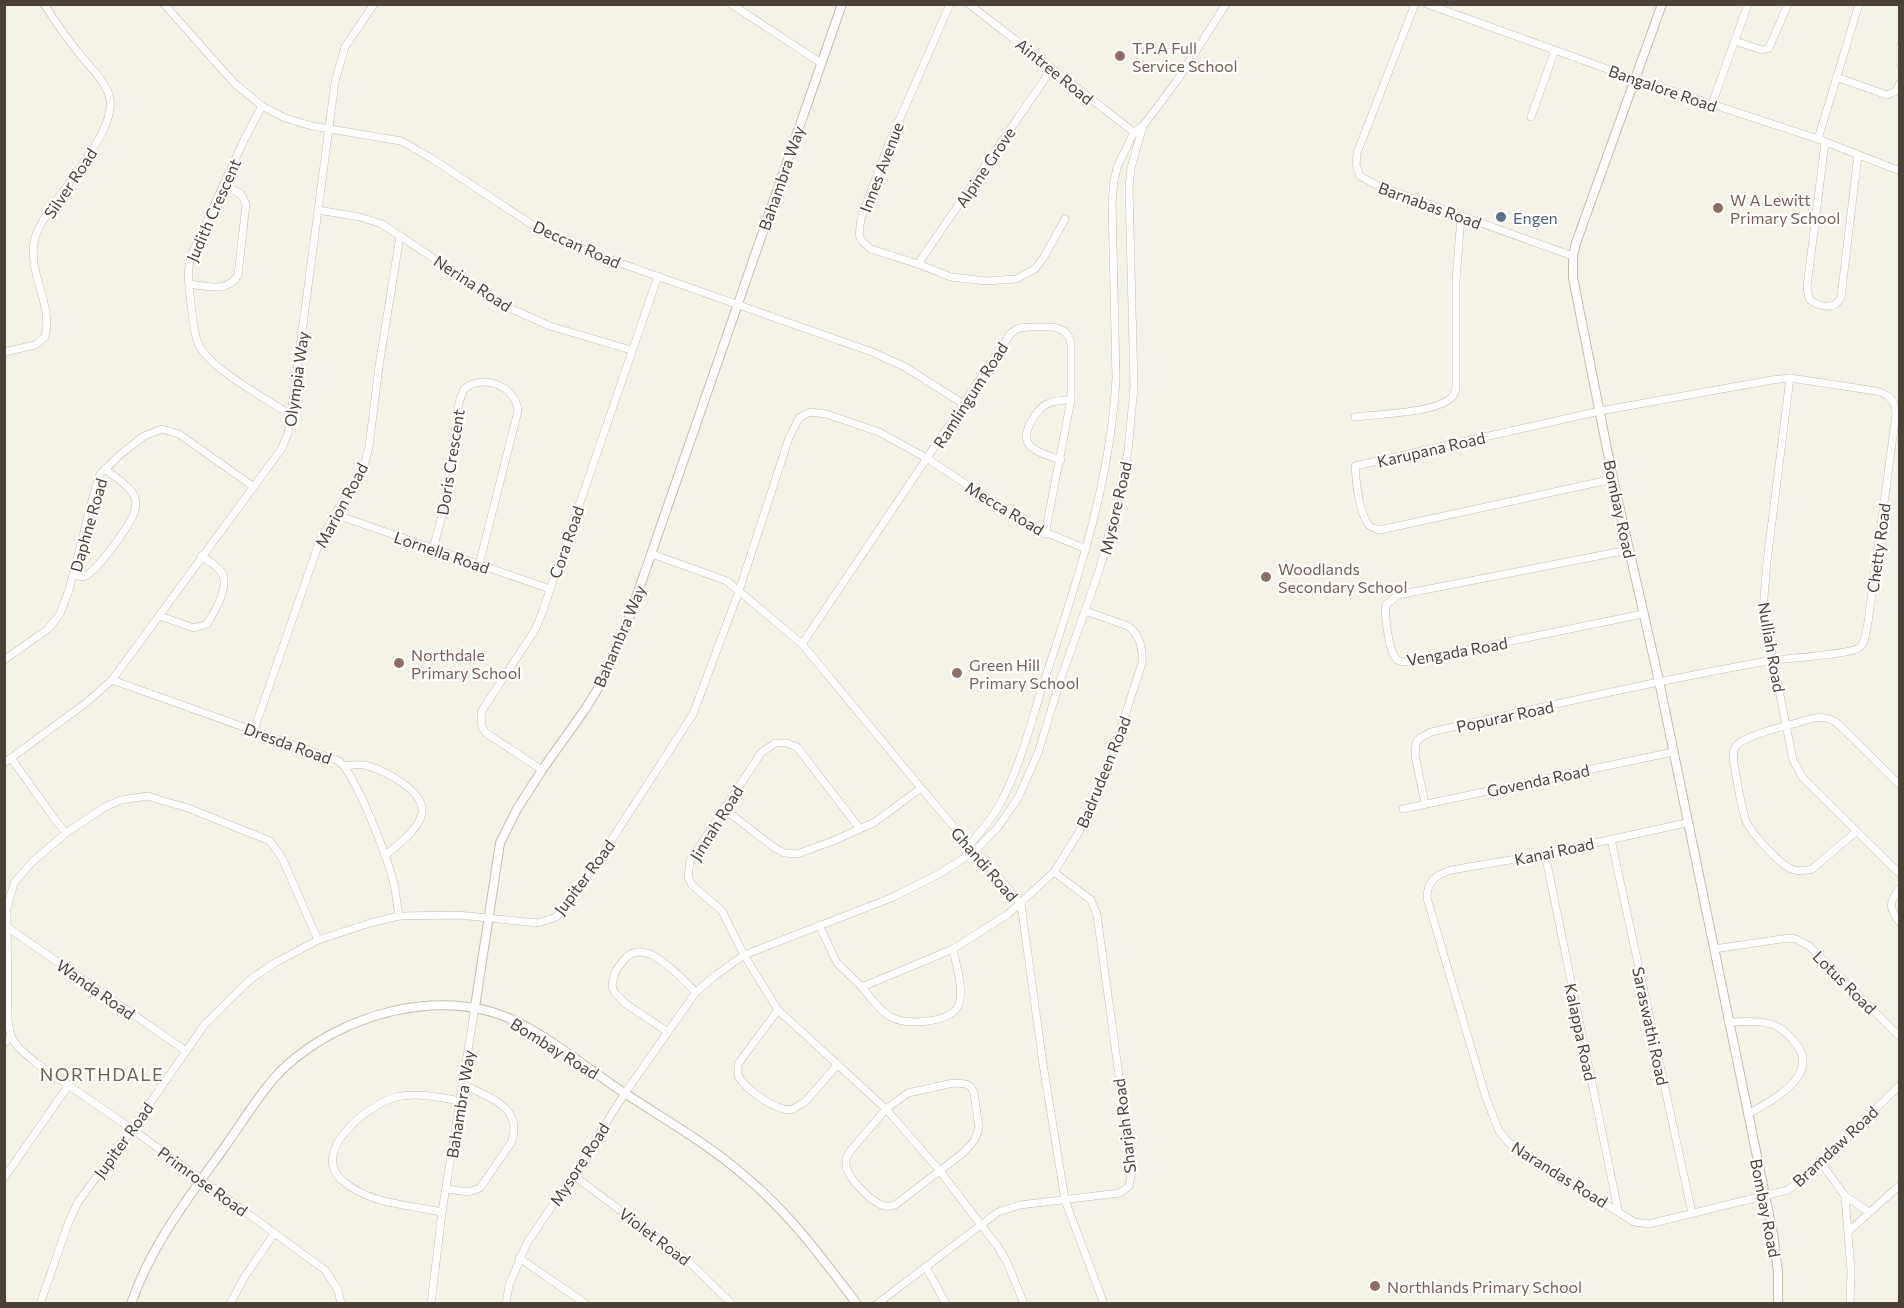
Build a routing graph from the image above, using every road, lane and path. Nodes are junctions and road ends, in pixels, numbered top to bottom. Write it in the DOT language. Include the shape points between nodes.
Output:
graph roads {
  1 [pos="44,4"];
  2 [pos="164,4"];
  3 [pos="374,4"];
  4 [pos="730,4"];
  5 [pos="842,4"];
  6 [pos="950,4"];
  7 [pos="969,4"];
  8 [pos="1226,4"];
  9 [pos="1415,4"];
  10 [pos="1427,4"];
  11 [pos="1662,4"];
  12 [pos="1748,4"];
  13 [pos="1788,4"];
  14 [pos="1858,4"];
  15 [pos="1735,41"];
  16 [pos="1899,46"];
  17 [pos="1555,50"];
  18 [pos="820,63"];
  19 [pos="1899,64"];
  20 [pos="1051,70"];
  21 [pos="1836,77"];
  22 [pos="1635,79"];
  23 [pos="1899,83"];
  24 [pos="1712,104"];
  25 [pos="262,106"];
  26 [pos="1532,117"];
  27 [pos="328,128"];
  28 [pos="1137,134"];
  29 [pos="1822,141"];
  30 [pos="1858,155"];
  31 [pos="1899,171"];
  32 [pos="223,185"];
  33 [pos="318,210"];
  34 [pos="1461,216"];
  35 [pos="1065,219"];
  36 [pos="400,236"];
  37 [pos="1573,256"];
  38 [pos="918,264"];
  39 [pos="658,276"];
  40 [pos="189,284"];
  41 [pos="737,305"];
  42 [pos="631,350"];
  43 [pos="4,352"];
  44 [pos="1790,378"];
  45 [pos="1071,400"];
  46 [pos="962,403"];
  47 [pos="1600,411"];
  48 [pos="291,415"];
  49 [pos="1355,417"];
  50 [pos="928,459"];
  51 [pos="1060,460"];
  52 [pos="105,469"];
  53 [pos="1613,480"];
  54 [pos="254,487"];
  55 [pos="334,514"];
  56 [pos="1045,534"];
  57 [pos="433,549"];
  58 [pos="1086,549"];
  59 [pos="1628,550"];
  60 [pos="652,554"];
  61 [pos="201,556"];
  62 [pos="479,565"];
  63 [pos="73,575"];
  64 [pos="550,589"];
  65 [pos="739,591"];
  66 [pos="1085,610"];
  67 [pos="1643,614"];
  68 [pos="160,616"];
  69 [pos="802,644"];
  70 [pos="4,660"];
  71 [pos="1772,660"];
  72 [pos="112,681"];
  73 [pos="1659,681"];
  74 [pos="1787,726"];
  75 [pos="254,730"];
  76 [pos="1673,752"];
  77 [pos="8,760"];
  78 [pos="345,766"];
  79 [pos="542,770"];
  80 [pos="1899,785"];
  81 [pos="921,788"];
  82 [pos="1425,804"];
  83 [pos="724,809"];
  84 [pos="1403,809"];
  85 [pos="1686,823"];
  86 [pos="860,829"];
  87 [pos="1857,831"];
  88 [pos="66,833"];
  89 [pos="1611,839"];
  90 [pos="972,848"];
  91 [pos="1545,854"];
  92 [pos="385,856"];
  93 [pos="1054,872"];
  94 [pos="1899,874"];
  95 [pos="1427,888"];
  96 [pos="1899,888"];
  97 [pos="1021,904"];
  98 [pos="399,916"];
  99 [pos="489,918"];
  100 [pos="1899,923"];
  101 [pos="819,925"];
  102 [pos="7,927"];
  103 [pos="318,940"];
  104 [pos="953,949"];
  105 [pos="1714,949"];
  106 [pos="744,955"];
  107 [pos="862,987"];
  108 [pos="696,992"];
  109 [pos="476,1007"];
  110 [pos="778,1010"];
  111 [pos="1728,1022"];
  112 [pos="668,1032"];
  113 [pos="11,1037"];
  114 [pos="1899,1037"];
  115 [pos="4,1043"];
  116 [pos="186,1052"];
  117 [pos="838,1064"];
  118 [pos="462,1084"];
  119 [pos="1899,1085"];
  120 [pos="68,1086"];
  121 [pos="625,1093"];
  122 [pos="459,1101"];
  123 [pos="886,1110"];
  124 [pos="1748,1114"];
  125 [pos="132,1130"];
  126 [pos="1821,1163"];
  127 [pos="939,1170"];
  128 [pos="573,1176"];
  129 [pos="4,1178"];
  130 [pos="201,1180"];
  131 [pos="1899,1185"];
  132 [pos="447,1189"];
  133 [pos="1845,1196"];
  134 [pos="1764,1197"];
  135 [pos="1065,1200"];
  136 [pos="1618,1210"];
  137 [pos="442,1212"];
  138 [pos="1869,1212"];
  139 [pos="1692,1214"];
  140 [pos="980,1224"];
  141 [pos="1849,1231"];
  142 [pos="274,1234"];
  143 [pos="519,1258"];
  144 [pos="926,1267"];
  145 [pos="40,1304"];
  146 [pos="131,1304"];
  147 [pos="230,1304"];
  148 [pos="341,1304"];
  149 [pos="431,1304"];
  150 [pos="506,1304"];
  151 [pos="586,1304"];
  152 [pos="732,1304"];
  153 [pos="857,1304"];
  154 [pos="877,1304"];
  155 [pos="946,1304"];
  156 [pos="1024,1304"];
  157 [pos="1104,1304"];
  158 [pos="1778,1304"];
  159 [pos="1850,1304"];
  1 -- 43 [label="street, Silver Road" via="104,84 111,108 98,140 35,240 35,268 47,321 45,338 35,345"];
  2 -- 25 [label="street, Deccan Road" via="234,83"];
  3 -- 27 [label="street, Olympia Way" via="345,47"];
  4 -- 18 [label="street"];
  5 -- 18 [label="street, Bahambra Way"];
  6 -- 38 [label="street, Innes Avenue" via="888,146 859,227 865,245"];
  7 -- 20 [label="street, Aintree Road"];
  8 -- 28 [label="street"];
  9 -- 34 [label="street, Barnabas Road" via="1357,153 1357,171 1371,184"];
  10 -- 17 [label="street, Bangalore Road"];
  11 -- 22 [label="street, Bombay Road"];
  12 -- 15 [label="street"];
  13 -- 15 [label="street" via="1769,48 1762,50"];
  14 -- 21 [label="street"];
  15 -- 24 [label="street"];
  16 -- 19 [label="street"];
  17 -- 22 [label="street, Bangalore Road"];
  17 -- 26 [label="street"];
  18 -- 41 [label="street, Bahambra Way"];
  20 -- 28 [label="street, Aintree Road"];
  20 -- 38 [label="street, Alpine Grove"];
  21 -- 23 [label="street" via="1887,95 1896,91"];
  21 -- 29 [label="street"];
  22 -- 24 [label="street, Bangalore Road"];
  22 -- 37 [label="street, Bombay Road"];
  24 -- 29 [label="street, Bangalore Road"];
  25 -- 27 [label="street, Deccan Road" via="298,123"];
  25 -- 32 [label="street, Judith Crescent"];
  27 -- 33 [label="street, Olympia Way"];
  27 -- 39 [label="street, Deccan Road" via="401,141 546,234"];
  28 -- 58 [label="street, Mysore Road" via="1121,158 1114,180 1115,404 1104,478"];
  28 -- 66 [label="street, Mysore Road" via="1129,187 1134,387 1128,451 1112,524"];
  29 -- 30 [label="street, Bangalore Road"];
  29 -- 30 [label="street" via="1806,287 1809,299 1823,306 1835,305 1841,297"];
  30 -- 31 [label="street, Bangalore Road"];
  32 -- 40 [label="street, Judith Crescent" via="188,266"];
  32 -- 40 [label="street" via="241,194 246,204 238,275 227,286"];
  33 -- 36 [label="street, Nerina Road" via="373,220"];
  33 -- 48 [label="street, Olympia Way"];
  34 -- 37 [label="street, Barnabas Road"];
  34 -- 49 [label="street" via="1455,393 1428,408"];
  35 -- 38 [label="street, Innes Avenue" via="1035,269 1016,279 965,280"];
  36 -- 42 [label="street, Nerina Road" via="517,312"];
  36 -- 55 [label="street, Marion Road" via="369,447 361,474"];
  37 -- 47 [label="street, Bombay Road" via="1573,278"];
  39 -- 41 [label="street, Deccan Road"];
  39 -- 42 [label="street, Cora Road"];
  40 -- 48 [label="street, Judith Crescent" via="195,331 206,357"];
  41 -- 46 [label="street, Deccan Road" via="889,359"];
  41 -- 60 [label="street, Bahambra Way"];
  42 -- 64 [label="street, Cora Road"];
  44 -- 47 [label="street, Chetty Road"];
  44 -- 71 [label="street, Nulliah Road" via="1763,593"];
  44 -- 71 [label="street, Chetty Road" via="1888,394 1896,414 1862,644 1846,651"];
  45 -- 46 [label="street, Ramlingum Road" via="1069,338 1060,328 1046,326 1019,328 1011,333"];
  45 -- 51 [label="street, Ramlingum Road"];
  45 -- 51 [label="street" via="1043,406 1026,435 1034,448"];
  46 -- 50 [label="street, Ramlingum Road"];
  47 -- 53 [label="street, Bombay Road"];
  47 -- 53 [label="street, Karupana Road" via="1355,466 1359,491 1367,522 1380,530"];
  48 -- 54 [label="street, Olympia Way" via="282,448"];
  50 -- 56 [label="street, Mecca Road"];
  50 -- 65 [label="street, Jupiter Road" via="870,428 816,412 804,414 789,438"];
  50 -- 69 [label="street, Ramlingum Road"];
  51 -- 56 [label="street, Ramlingum Road"];
  52 -- 54 [label="street, Daphne Road" via="144,436 170,430"];
  52 -- 63 [label="street, Daphne Road" via="96,483"];
  52 -- 63 [label="street" via="132,492 135,512 92,572 83,578"];
  53 -- 59 [label="street, Bombay Road"];
  54 -- 61 [label="street, Olympia Way"];
  55 -- 57 [label="street, Lornella Road"];
  55 -- 75 [label="street, Marion Road" via="320,540"];
  56 -- 58 [label="street, Mecca Road"];
  57 -- 62 [label="street, Lornella Road"];
  57 -- 62 [label="street, Doris Crescent" via="445,505 464,389 475,383 501,386 514,397 518,411"];
  58 -- 90 [label="street, Mysore Road" via="1011,781"];
  59 -- 67 [label="street, Bombay Road"];
  59 -- 67 [label="street, Vengada Road" via="1398,595 1386,605 1385,611 1391,646 1394,657 1408,662"];
  60 -- 65 [label="street, Ghandi Road" via="709,573"];
  60 -- 79 [label="street, Bahambra Way" via="600,685"];
  61 -- 68 [label="street, Olympia Way"];
  61 -- 68 [label="street" via="219,570 224,582 207,624 194,628"];
  62 -- 64 [label="street, Lornella Road"];
  63 -- 70 [label="street, Daphne Road" via="65,605 53,624"];
  64 -- 79 [label="street, Cora Road" via="535,630 487,701 480,719 486,733"];
  65 -- 69 [label="street, Ghandi Road"];
  65 -- 99 [label="street, Jupiter Road" via="693,714 564,909 538,924"];
  66 -- 90 [label="street, Mysore Road" via="1028,780 998,826"];
  66 -- 93 [label="street, Badrudeen Road" via="1134,630 1141,645 1142,663 1107,771 1079,832"];
  67 -- 73 [label="street, Bombay Road"];
  68 -- 72 [label="street, Olympia Way"];
  69 -- 81 [label="street, Ghandi Road"];
  71 -- 73 [label="street, Chetty Road"];
  71 -- 74 [label="street, Nulliah Road"];
  72 -- 75 [label="street, Dresda Road"];
  72 -- 77 [label="street, Olympia Way"];
  73 -- 76 [label="street, Bombay Road"];
  73 -- 82 [label="street, Popurar Road" via="1423,735 1416,743 1415,755"];
  74 -- 80 [label="street" via="1823,717 1833,720"];
  74 -- 87 [label="street, Nulliah Road" via="1793,760 1803,778"];
  74 -- 87 [label="street" via="1744,740 1734,750 1740,799 1750,828 1788,867 1804,871 1819,864"];
  75 -- 78 [label="street, Dresda Road" via="334,758"];
  76 -- 82 [label="street, Govenda Road"];
  76 -- 85 [label="street, Bombay Road"];
  77 -- 88 [label="street"];
  78 -- 92 [label="street, Dresda Road"];
  78 -- 92 [label="street" via="363,765 391,775 419,801 420,819"];
  79 -- 99 [label="street, Bahambra Way" via="500,843"];
  81 -- 86 [label="street"];
  81 -- 90 [label="street, Ghandi Road"];
  82 -- 84 [label="street, Govenda Road"];
  83 -- 86 [label="street" via="775,848 790,854 807,852"];
  83 -- 86 [label="street, Jinnah Road" via="762,753 775,743 787,742 809,761"];
  83 -- 106 [label="street, Jinnah Road" via="690,861 688,877 722,911"];
  85 -- 89 [label="street, Kanai Road"];
  85 -- 105 [label="street, Bombay Road"];
  87 -- 94 [label="street, Nulliah Road"];
  88 -- 102 [label="street" via="26,867 14,883"];
  88 -- 103 [label="street" via="105,807 148,796 259,836 270,841 282,858"];
  89 -- 91 [label="street, Kanai Road"];
  89 -- 139 [label="street, Saraswathi Road"];
  90 -- 97 [label="street, Ghandi Road"];
  90 -- 101 [label="street, Mysore Road" via="916,886"];
  91 -- 95 [label="street, Kanai Road" via="1451,870 1435,878"];
  91 -- 136 [label="street, Kalappa Road"];
  92 -- 98 [label="street, Dresda Road"];
  93 -- 97 [label="street, Badrudeen Road"];
  93 -- 135 [label="street, Sharjah Road" via="1091,900 1097,915 1132,1169 1129,1186 1120,1193"];
  95 -- 136 [label="street, Narandas Road" via="1486,1098 1499,1131 1521,1152"];
  96 -- 100 [label="street" via="1892,897 1891,908"];
  97 -- 104 [label="street, Badrudeen Road"];
  97 -- 135 [label="street, Ghandi Road"];
  98 -- 99 [label="street, Jupiter Road"];
  98 -- 103 [label="street, Jupiter Road"];
  99 -- 109 [label="street, Bahambra Way"];
  101 -- 106 [label="street, Mysore Road"];
  101 -- 107 [label="street" via="837,963"];
  102 -- 113 [label="street"];
  102 -- 116 [label="street, Wanda Road"];
  103 -- 116 [label="street, Jupiter Road" via="251,979 206,1024"];
  104 -- 107 [label="street, Badrudeen Road"];
  104 -- 107 [label="street" via="960,1001 949,1016 900,1021 887,1014"];
  105 -- 111 [label="street, Bombay Road"];
  105 -- 114 [label="street, Lotus Road" via="1796,939 1809,946"];
  106 -- 108 [label="street, Mysore Road"];
  106 -- 110 [label="street, Jinnah Road"];
  108 -- 112 [label="street, Mysore Road"];
  108 -- 112 [label="street" via="645,951 633,951 615,971 612,986 619,998"];
  109 -- 118 [label="street, Bahambra Way"];
  109 -- 121 [label="street, Bombay Road" via="532,1030"];
  109 -- 130 [label="street, Bombay Road" via="398,1010 357,1023 313,1046 285,1066"];
  110 -- 117 [label="street, Jinnah Road"];
  110 -- 117 [label="street" via="738,1064 738,1076 748,1087 779,1108 791,1110 805,1102"];
  111 -- 124 [label="street, Bombay Road"];
  111 -- 124 [label="street" via="1776,1026 1792,1038 1803,1054 1803,1067 1796,1080"];
  112 -- 121 [label="street, Mysore Road"];
  113 -- 115 [label="street"];
  113 -- 120 [label="street, Primrose Road" via="26,1055"];
  116 -- 125 [label="street, Jupiter Road"];
  117 -- 123 [label="street, Jinnah Road"];
  118 -- 122 [label="street, Bahambra Way"];
  118 -- 132 [label="street" via="510,1112 514,1136 480,1188 468,1192"];
  119 -- 126 [label="street, Bramdaw Road"];
  120 -- 125 [label="street, Primrose Road"];
  120 -- 129 [label="street"];
  121 -- 128 [label="street, Mysore Road"];
  121 -- 153 [label="street, Bombay Road" via="715,1152 747,1178 792,1221"];
  122 -- 132 [label="street, Bahambra Way"];
  122 -- 137 [label="street" via="425,1095 385,1100 352,1124 332,1156 337,1175 354,1189 381,1200"];
  123 -- 127 [label="street, Jinnah Road"];
  123 -- 127 [label="street" via="847,1157 846,1168 854,1180 873,1200 889,1206 902,1201"];
  123 -- 127 [label="street" via="915,1090 953,1083 971,1087 977,1134 970,1147"];
  124 -- 134 [label="street, Bombay Road"];
  125 -- 130 [label="street, Primrose Road"];
  125 -- 145 [label="street, Jupiter Road" via="78,1202"];
  126 -- 133 [label="street"];
  126 -- 134 [label="street, Bramdaw Road" via="1788,1190"];
  127 -- 140 [label="street, Jinnah Road"];
  128 -- 143 [label="street, Mysore Road"];
  128 -- 152 [label="street, Violet Road" via="688,1261"];
  130 -- 142 [label="street, Primrose Road"];
  130 -- 146 [label="street, Bombay Road" via="156,1245"];
  131 -- 138 [label="street"];
  132 -- 137 [label="street, Bahambra Way"];
  133 -- 138 [label="street"];
  133 -- 141 [label="street"];
  134 -- 139 [label="street, Narandas Road"];
  134 -- 158 [label="street, Bombay Road" via="1778,1272"];
  135 -- 140 [label="street, Sharjah Road" via="1007,1208"];
  135 -- 157 [label="street, Ghandi Road"];
  136 -- 139 [label="street, Narandas Road" via="1642,1224"];
  137 -- 149 [label="street, Bahambra Way"];
  138 -- 141 [label="street"];
  140 -- 144 [label="street, Sharjah Road"];
  140 -- 156 [label="street, Jinnah Road" via="1007,1262"];
  141 -- 159 [label="street"];
  142 -- 147 [label="street"];
  142 -- 148 [label="street, Primrose Road" via="325,1270 338,1290"];
  143 -- 150 [label="street, Mysore Road"];
  143 -- 151 [label="street"];
  144 -- 154 [label="street, Sharjah Road"];
  144 -- 155 [label="street"];
}
